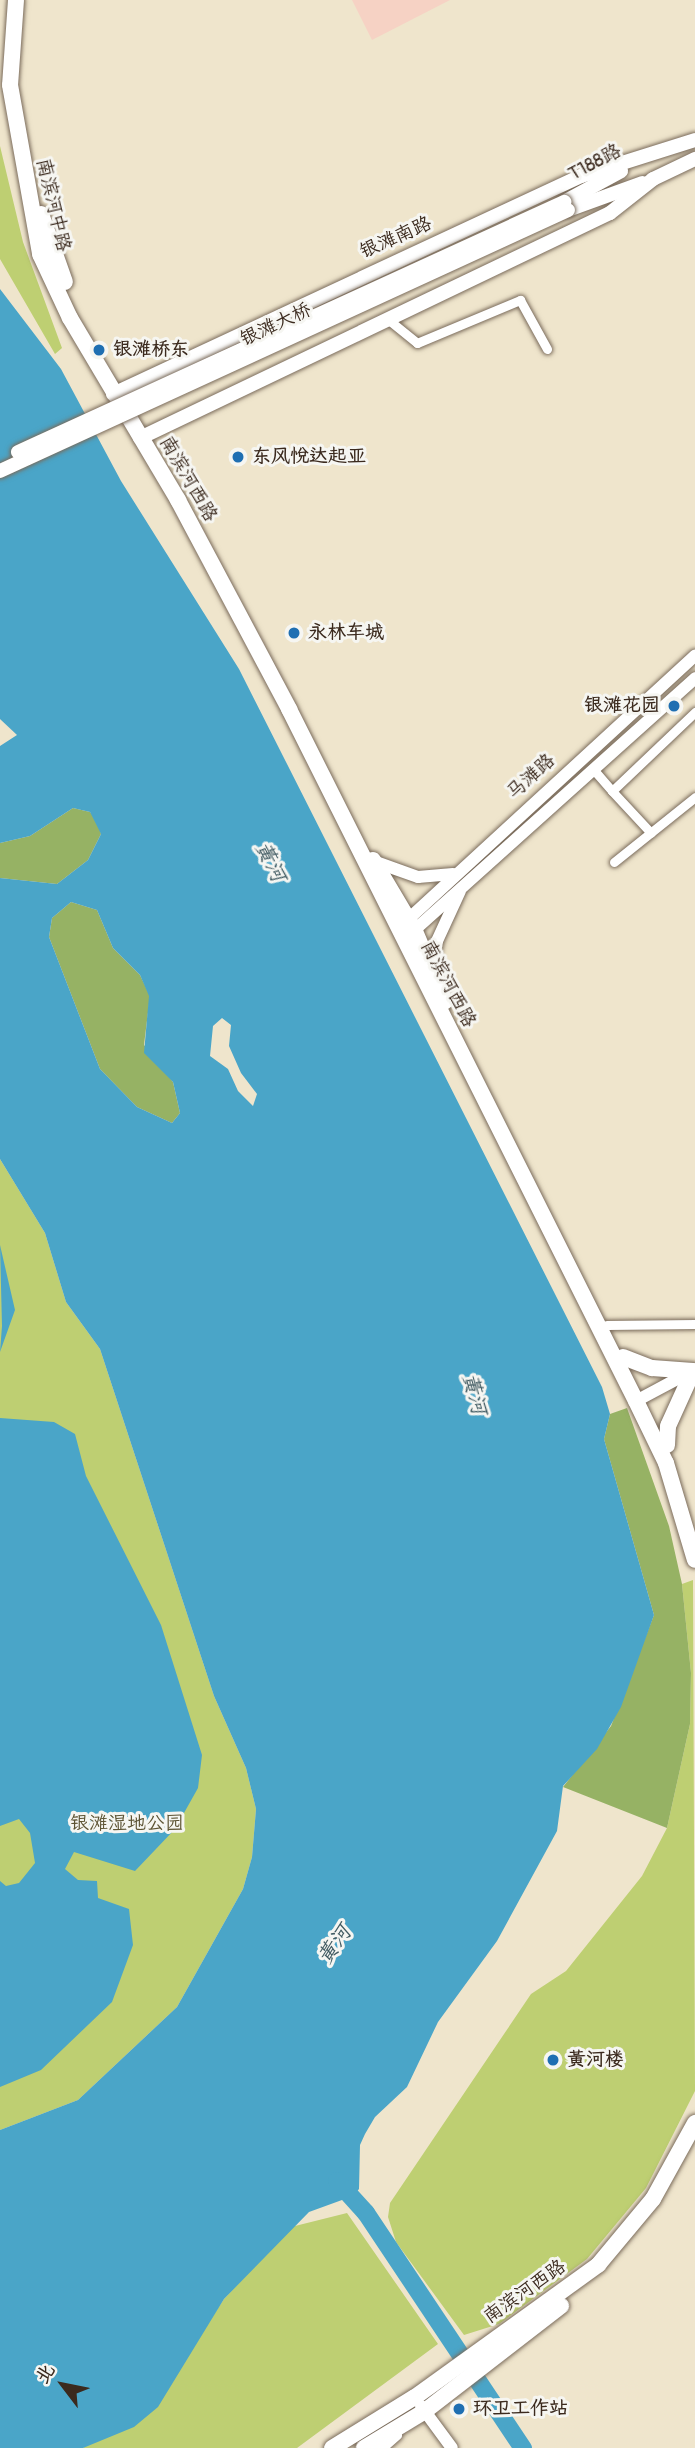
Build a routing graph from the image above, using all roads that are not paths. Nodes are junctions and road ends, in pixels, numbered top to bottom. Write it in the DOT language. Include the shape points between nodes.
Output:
graph roads {
  1 [pos="16,0"];
  2 [pos="25,0"];
  3 [pos="695,140"];
  4 [pos="644,159"];
  5 [pos="695,159"];
  6 [pos="653,179"];
  7 [pos="566,206"];
  8 [pos="390,321"];
  9 [pos="547,349"];
  10 [pos="117,392"];
  11 [pos="144,436"];
  12 [pos="0,461"];
  13 [pos="0,471"];
  14 [pos="695,656"];
  15 [pos="695,678"];
  16 [pos="695,712"];
  17 [pos="593,769"];
  18 [pos="612,791"];
  19 [pos="695,797"];
  20 [pos="651,833"];
  21 [pos="373,861"];
  22 [pos="614,862"];
  23 [pos="453,874"];
  24 [pos="464,885"];
  25 [pos="405,930"];
  26 [pos="432,972"];
  27 [pos="695,1324"];
  28 [pos="607,1325"];
  29 [pos="623,1357"];
  30 [pos="694,1371"];
  31 [pos="640,1399"];
  32 [pos="667,1445"];
  33 [pos="695,1529"];
  34 [pos="695,1560"];
  35 [pos="695,2123"];
  36 [pos="695,2144"];
  37 [pos="479,2358"];
  38 [pos="415,2397"];
  39 [pos="425,2411"];
  40 [pos="332,2448"];
  41 [pos="365,2448"];
  42 [pos="382,2448"];
  43 [pos="452,2448"];
  1 -- 10 [label="highway, 南滨河中路" via="10,86 40,254"];
  2 -- 10 [label="highway, 南滨河中路" via="20,75 34,188 53,255"];
  3 -- 4 [label="main road, 银滩南路"];
  4 -- 7 [label="main road, T188路"];
  4 -- 10 [label="main road, 银滩南路" via="581,176"];
  5 -- 6 [label="main road"];
  6 -- 7 [label="main road, T188路"];
  6 -- 8 [label="main road" via="610,214"];
  7 -- 12 [label="main road, 银滩大桥, bridge"];
  7 -- 13 [label="main road, 银滩大桥, bridge"];
  8 -- 9 [label="street" via="417,343 520,300"];
  8 -- 11 [label="main road"];
  10 -- 11 [label="highway, 南滨河中路"];
  11 -- 21 [label="highway, 南滨河西路" via="192,508"];
  11 -- 25 [label="highway, 南滨河西路"];
  14 -- 23 [label="main road, 马滩路"];
  15 -- 17 [label="main road, 马滩路"];
  16 -- 18 [label="street"];
  17 -- 18 [label="street"];
  17 -- 24 [label="main road, 马滩路"];
  18 -- 20 [label="street"];
  19 -- 20 [label="street"];
  20 -- 22 [label="street"];
  21 -- 23 [label="main road" via="418,877"];
  21 -- 25 [label="highway, 南滨河西路"];
  23 -- 25 [label="main road, 马滩路"];
  24 -- 25 [label="main road, 马滩路"];
  24 -- 26 [label="main road" via="437,941"];
  25 -- 26 [label="highway, 南滨河西路"];
  25 -- 31 [label="highway, 南滨河西路"];
  26 -- 28 [label="highway, 南滨河西路"];
  27 -- 28 [label="street"];
  28 -- 29 [label="highway, 南滨河西路"];
  29 -- 30 [label="highway" via="652,1368"];
  29 -- 31 [label="highway, 南滨河西路"];
  30 -- 31 [label="main road"];
  30 -- 32 [label="highway" via="668,1426"];
  31 -- 32 [label="highway, 南滨河西路"];
  31 -- 34 [label="highway, 南滨河西路" via="666,1463"];
  32 -- 33 [label="highway, 南滨河西路"];
  35 -- 37 [label="highway, 南滨河西路" via="653,2199 598,2265"];
  36 -- 37 [label="highway, 南滨河西路" via="660,2203 603,2270"];
  37 -- 38 [label="highway, 南滨河西路" via="448,2371"];
  37 -- 39 [label="highway, 南滨河西路" via="459,2384"];
  38 -- 39 [label="main road"];
  38 -- 40 [label="highway, 南滨河西路"];
  39 -- 41 [label="highway, 南滨河西路"];
  39 -- 42 [label="street, 南滨河西路"];
  39 -- 43 [label="main road"];
}
